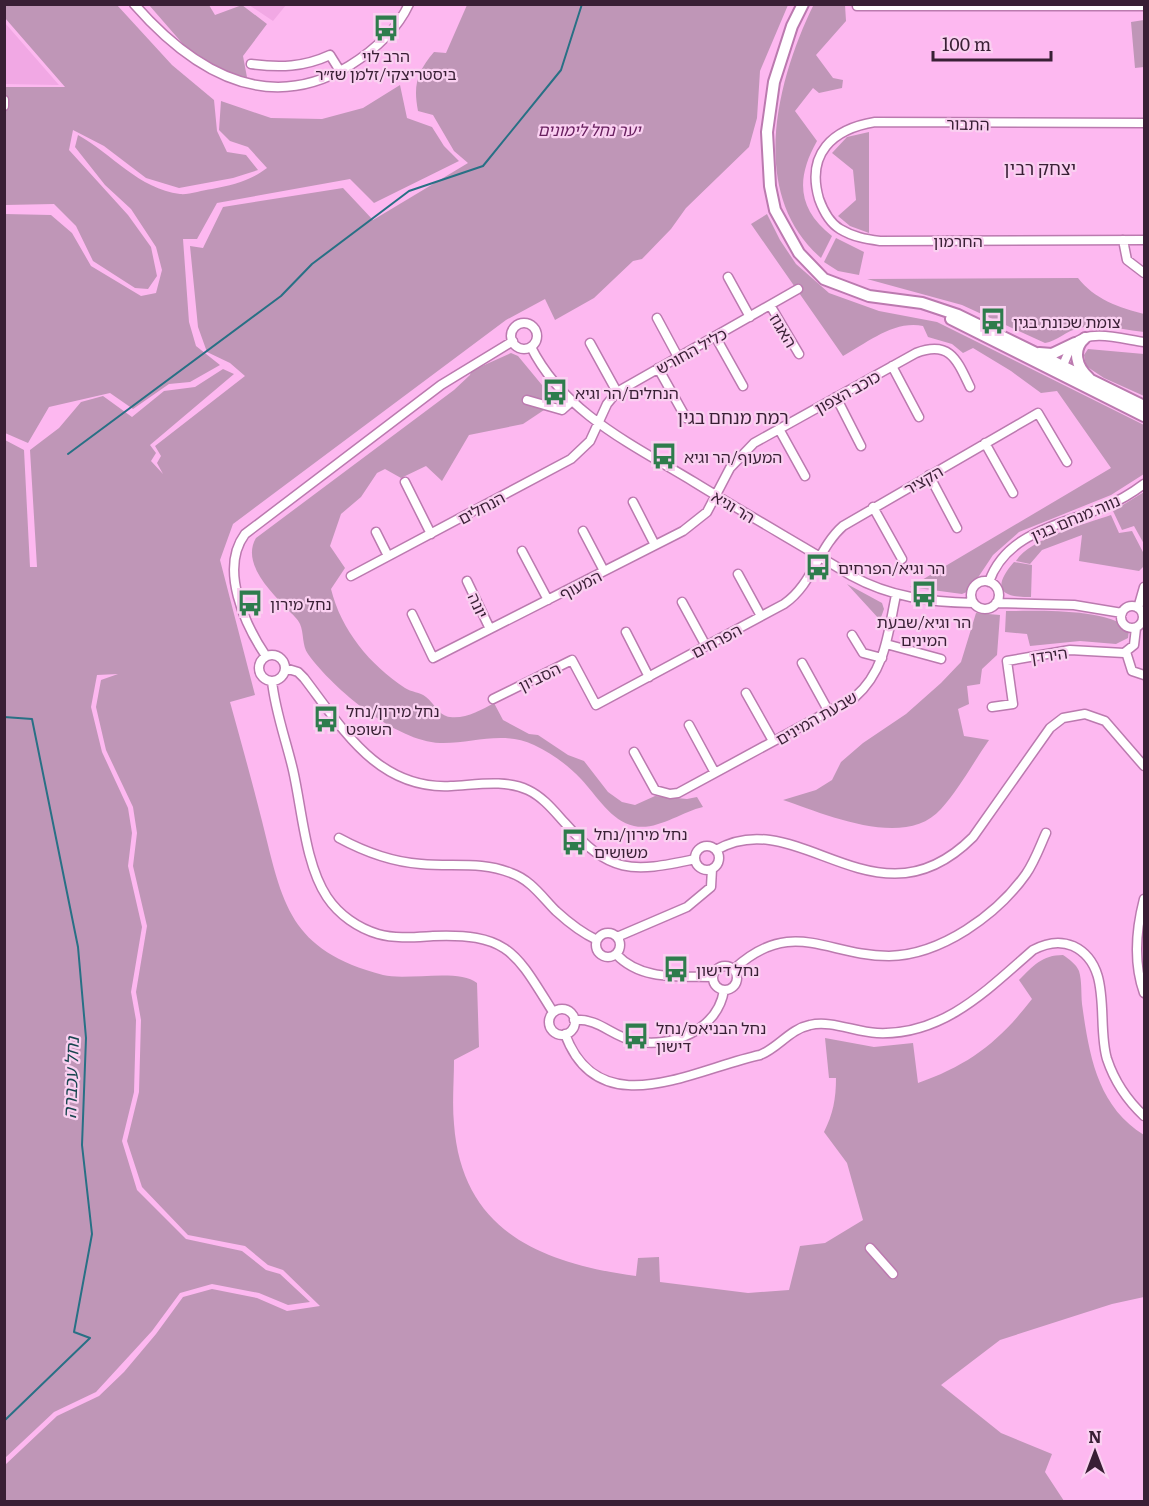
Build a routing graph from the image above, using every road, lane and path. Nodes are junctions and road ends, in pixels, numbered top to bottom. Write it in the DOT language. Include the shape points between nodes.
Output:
graph roads {
  1 [pos="134,4"];
  2 [pos="409,4"];
  3 [pos="803,4"];
  4 [pos="857,6"];
  5 [pos="1144,6"];
  6 [pos="251,64"];
  7 [pos="340,71"];
  8 [pos="4,100"];
  9 [pos="4,105"];
  10 [pos="1144,123"];
  11 [pos="816,170"];
  12 [pos="1123,240"];
  13 [pos="1144,240"];
  14 [pos="1144,273"];
  15 [pos="728,277"];
  16 [pos="798,289"];
  17 [pos="922,303"];
  18 [pos="770,305"];
  19 [pos="750,317"];
  20 [pos="657,318"];
  21 [pos="715,336"];
  22 [pos="1085,338"];
  23 [pos="513,341"];
  24 [pos="1144,342"];
  25 [pos="590,343"];
  26 [pos="1075,343"];
  27 [pos="531,347"];
  28 [pos="1034,352"];
  29 [pos="799,354"];
  30 [pos="678,357"];
  31 [pos="892,366"];
  32 [pos="658,368"];
  33 [pos="1061,370"];
  34 [pos="1094,382"];
  35 [pos="742,386"];
  36 [pos="970,387"];
  37 [pos="616,392"];
  38 [pos="836,397"];
  39 [pos="527,400"];
  40 [pos="572,401"];
  41 [pos="1144,406"];
  42 [pos="1144,416"];
  43 [pos="919,417"];
  44 [pos="686,418"];
  45 [pos="598,424"];
  46 [pos="779,429"];
  47 [pos="985,443"];
  48 [pos="861,446"];
  49 [pos="1067,462"];
  50 [pos="929,475"];
  51 [pos="805,476"];
  52 [pos="405,482"];
  53 [pos="1144,484"];
  54 [pos="1013,493"];
  55 [pos="717,496"];
  56 [pos="633,502"];
  57 [pos="873,507"];
  58 [pos="957,528"];
  59 [pos="583,531"];
  60 [pos="376,532"];
  61 [pos="431,534"];
  62 [pos="655,545"];
  63 [pos="522,551"];
  64 [pos="388,556"];
  65 [pos="821,558"];
  66 [pos="902,559"];
  67 [pos="604,572"];
  68 [pos="738,574"];
  69 [pos="351,576"];
  70 [pos="467,581"];
  71 [pos="989,582"];
  72 [pos="1144,587"];
  73 [pos="896,595"];
  74 [pos="548,600"];
  75 [pos="682,602"];
  76 [pos="973,603"];
  77 [pos="996,603"];
  78 [pos="1122,613"];
  79 [pos="1142,613"];
  80 [pos="412,614"];
  81 [pos="761,616"];
  82 [pos="1136,627"];
  83 [pos="490,629"];
  84 [pos="626,632"];
  85 [pos="852,635"];
  86 [pos="886,644"];
  87 [pos="706,646"];
  88 [pos="1126,652"];
  89 [pos="266,656"];
  90 [pos="882,658"];
  91 [pos="940,659"];
  92 [pos="802,663"];
  93 [pos="285,668"];
  94 [pos="1144,675"];
  95 [pos="649,677"];
  96 [pos="272,681"];
  97 [pos="746,693"];
  98 [pos="493,699"];
  99 [pos="596,705"];
  100 [pos="992,707"];
  101 [pos="829,712"];
  102 [pos="688,725"];
  103 [pos="773,741"];
  104 [pos="634,752"];
  105 [pos="1144,766"];
  106 [pos="715,773"];
  107 [pos="1046,833"];
  108 [pos="339,838"];
  109 [pos="716,850"];
  110 [pos="695,859"];
  111 [pos="712,869"];
  112 [pos="1144,900"];
  113 [pos="617,937"];
  114 [pos="597,940"];
  115 [pos="616,954"];
  116 [pos="734,969"];
  117 [pos="713,977"];
  118 [pos="724,990"];
  119 [pos="1144,993"];
  120 [pos="553,1012"];
  121 [pos="574,1020"];
  122 [pos="565,1034"];
  123 [pos="1144,1116"];
  124 [pos="870,1248"];
  125 [pos="893,1274"];
  1 -- 7 [label="street" via="183,53 231,80 289,86"];
  2 -- 7 [label="street" via="388,35"];
  3 -- 17 [label="main road" via="783,51 770,106 767,156 775,210 799,253 824,279 869,296"];
  4 -- 5 [label="street"];
  6 -- 7 [label="street" via="278,68 312,64 330,55"];
  8 -- 9 [label="street"];
  10 -- 11 [label="street, התבור" via="875,122 837,136 822,153"];
  11 -- 12 [label="street, החרמון" via="822,207 838,228 859,238"];
  12 -- 13 [label="street, החרמון"];
  12 -- 14 [label="street" via="1127,260"];
  15 -- 19 [label="street"];
  16 -- 18 [label="street, כליל החורש"];
  17 -- 28 [label="main road" via="978,323"];
  17 -- 33 [label="main road"];
  18 -- 19 [label="street, כליל החורש"];
  18 -- 29 [label="street, האגוז"];
  19 -- 21 [label="street, כליל החורש"];
  20 -- 30 [label="street"];
  21 -- 30 [label="street, כליל החורש"];
  21 -- 35 [label="street"];
  22 -- 24 [label="street"];
  22 -- 26 [label="street"];
  22 -- 34 [label="main road" via="1079,343 1077,357 1082,370"];
  23 -- 27 [label="street" via="523,348"];
  23 -- 27 [label="street" via="513,329 526,323 537,332"];
  23 -- 89 [label="street" via="441,385 245,534 235,553 235,578 251,632"];
  25 -- 37 [label="street"];
  26 -- 28 [label="main road" via="1052,354"];
  26 -- 33 [label="street"];
  27 -- 40 [label="street, הר וגיא"];
  28 -- 33 [label="main road"];
  30 -- 32 [label="street, כליל החורש"];
  31 -- 36 [label="street, כוכב הצפון" via="916,352 936,348 951,354"];
  31 -- 38 [label="street, כוכב הצפון"];
  31 -- 43 [label="street"];
  32 -- 37 [label="street, כליל החורש"];
  32 -- 44 [label="street"];
  33 -- 34 [label="main road"];
  33 -- 42 [label="main road"];
  34 -- 41 [label="main road"];
  37 -- 45 [label="street, כליל החורש"];
  38 -- 46 [label="street, כוכב הצפון"];
  38 -- 48 [label="street"];
  39 -- 40 [label="street" via="562,410"];
  40 -- 45 [label="street, הר וגיא"];
  45 -- 55 [label="street, הר וגיא"];
  45 -- 61 [label="street, הנחלים" via="590,441 571,459"];
  46 -- 51 [label="street"];
  46 -- 55 [label="street, כוכב הצפון" via="754,443 736,460"];
  47 -- 49 [label="street, הקציר" via="1038,413"];
  47 -- 50 [label="street, הקציר"];
  47 -- 54 [label="street"];
  50 -- 57 [label="street, הקציר"];
  50 -- 58 [label="street"];
  52 -- 61 [label="street"];
  53 -- 71 [label="street, נווה מנחם בגין" via="1120,500 1023,540 998,563"];
  55 -- 62 [label="street, המעוף" via="696,522"];
  55 -- 65 [label="street, הר וגיא"];
  56 -- 62 [label="street"];
  57 -- 65 [label="street, הקציר" via="837,531"];
  57 -- 66 [label="street"];
  59 -- 67 [label="street"];
  60 -- 64 [label="street"];
  61 -- 64 [label="street, הנחלים"];
  62 -- 67 [label="street, המעוף"];
  63 -- 74 [label="street"];
  64 -- 69 [label="street, הנחלים"];
  65 -- 73 [label="street, הר וגיא"];
  65 -- 81 [label="street, הפרחים" via="795,597"];
  67 -- 74 [label="street, המעוף"];
  68 -- 81 [label="street"];
  70 -- 83 [label="street, יונה"];
  71 -- 76 [label="street" via="974,587"];
  71 -- 77 [label="street" via="997,589"];
  72 -- 79 [label="street"];
  73 -- 76 [label="street, הר וגיא"];
  73 -- 86 [label="street, שבעת המינים"];
  74 -- 83 [label="street, המעוף"];
  75 -- 87 [label="street"];
  76 -- 77 [label="street" via="986,609"];
  77 -- 78 [label="street" via="1074,605"];
  78 -- 79 [label="street" via="1129,607"];
  78 -- 82 [label="street" via="1124,625"];
  79 -- 82 [label="street" via="1142,622"];
  80 -- 83 [label="street, המעוף" via="433,658"];
  81 -- 87 [label="street, הפרחים"];
  82 -- 88 [label="street" via="1134,645"];
  84 -- 95 [label="street"];
  85 -- 90 [label="street" via="862,652"];
  86 -- 90 [label="street, שבעת המינים"];
  86 -- 91 [label="street"];
  87 -- 95 [label="street, הפרחים"];
  88 -- 94 [label="street" via="1132,671"];
  88 -- 100 [label="street, הירדן" via="1070,650 1007,661 1012,705"];
  89 -- 93 [label="street" via="279,657"];
  89 -- 96 [label="street" via="260,661 259,672"];
  90 -- 101 [label="street, שבעת המינים" via="866,687"];
  92 -- 101 [label="street"];
  93 -- 96 [label="street" via="282,677"];
  93 -- 110 [label="street" via="304,678 364,754 401,778 428,786 522,787 547,803 589,849 617,864 649,869"];
  95 -- 99 [label="street, הפרחים"];
  96 -- 120 [label="street" via="314,870 338,910 364,928 393,937 480,937 502,945 525,968"];
  97 -- 103 [label="street"];
  98 -- 99 [label="street, הסביון" via="572,660"];
  101 -- 103 [label="street, שבעת המינים"];
  102 -- 106 [label="street"];
  103 -- 106 [label="street, שבעת המינים"];
  104 -- 106 [label="street, שבעת המינים" via="655,790 670,794"];
  105 -- 109 [label="street" via="1105,721 1092,715 1070,715 1050,728 973,837 934,865 907,873 878,873 779,842 755,839 735,840"];
  107 -- 116 [label="street" via="1027,872 1001,903 934,946 888,956 793,940 756,954"];
  108 -- 114 [label="street" via="363,850 405,862 473,864 514,874 530,884 559,914"];
  109 -- 110 [label="street" via="702,847"];
  109 -- 111 [label="street" via="719,859"];
  110 -- 111 [label="street" via="700,868"];
  111 -- 113 [label="street" via="711,887 687,907"];
  112 -- 119 [label="street" via="1137,948"];
  113 -- 114 [label="street" via="608,932"];
  113 -- 115 [label="street" via="620,946"];
  114 -- 115 [label="street" via="599,953 606,957"];
  115 -- 117 [label="street" via="629,966 648,973"];
  116 -- 117 [label="street" via="719,967"];
  116 -- 118 [label="street" via="736,985"];
  117 -- 118 [label="street" via="715,985"];
  118 -- 121 [label="street" via="720,1009 711,1020 686,1036 668,1040 633,1041 595,1021"];
  120 -- 121 [label="street" via="567,1010"];
  120 -- 122 [label="street" via="549,1019 551,1028"];
  121 -- 122 [label="street" via="573,1028"];
  122 -- 123 [label="street" via="576,1058 595,1075 619,1084 646,1086 768,1052 796,1030 811,1024 889,1034 933,1024 962,1009 1042,945 1062,943 1086,956 1098,972 1102,1035 1108,1061 1126,1095"];
  124 -- 125 [label="street"];
}
